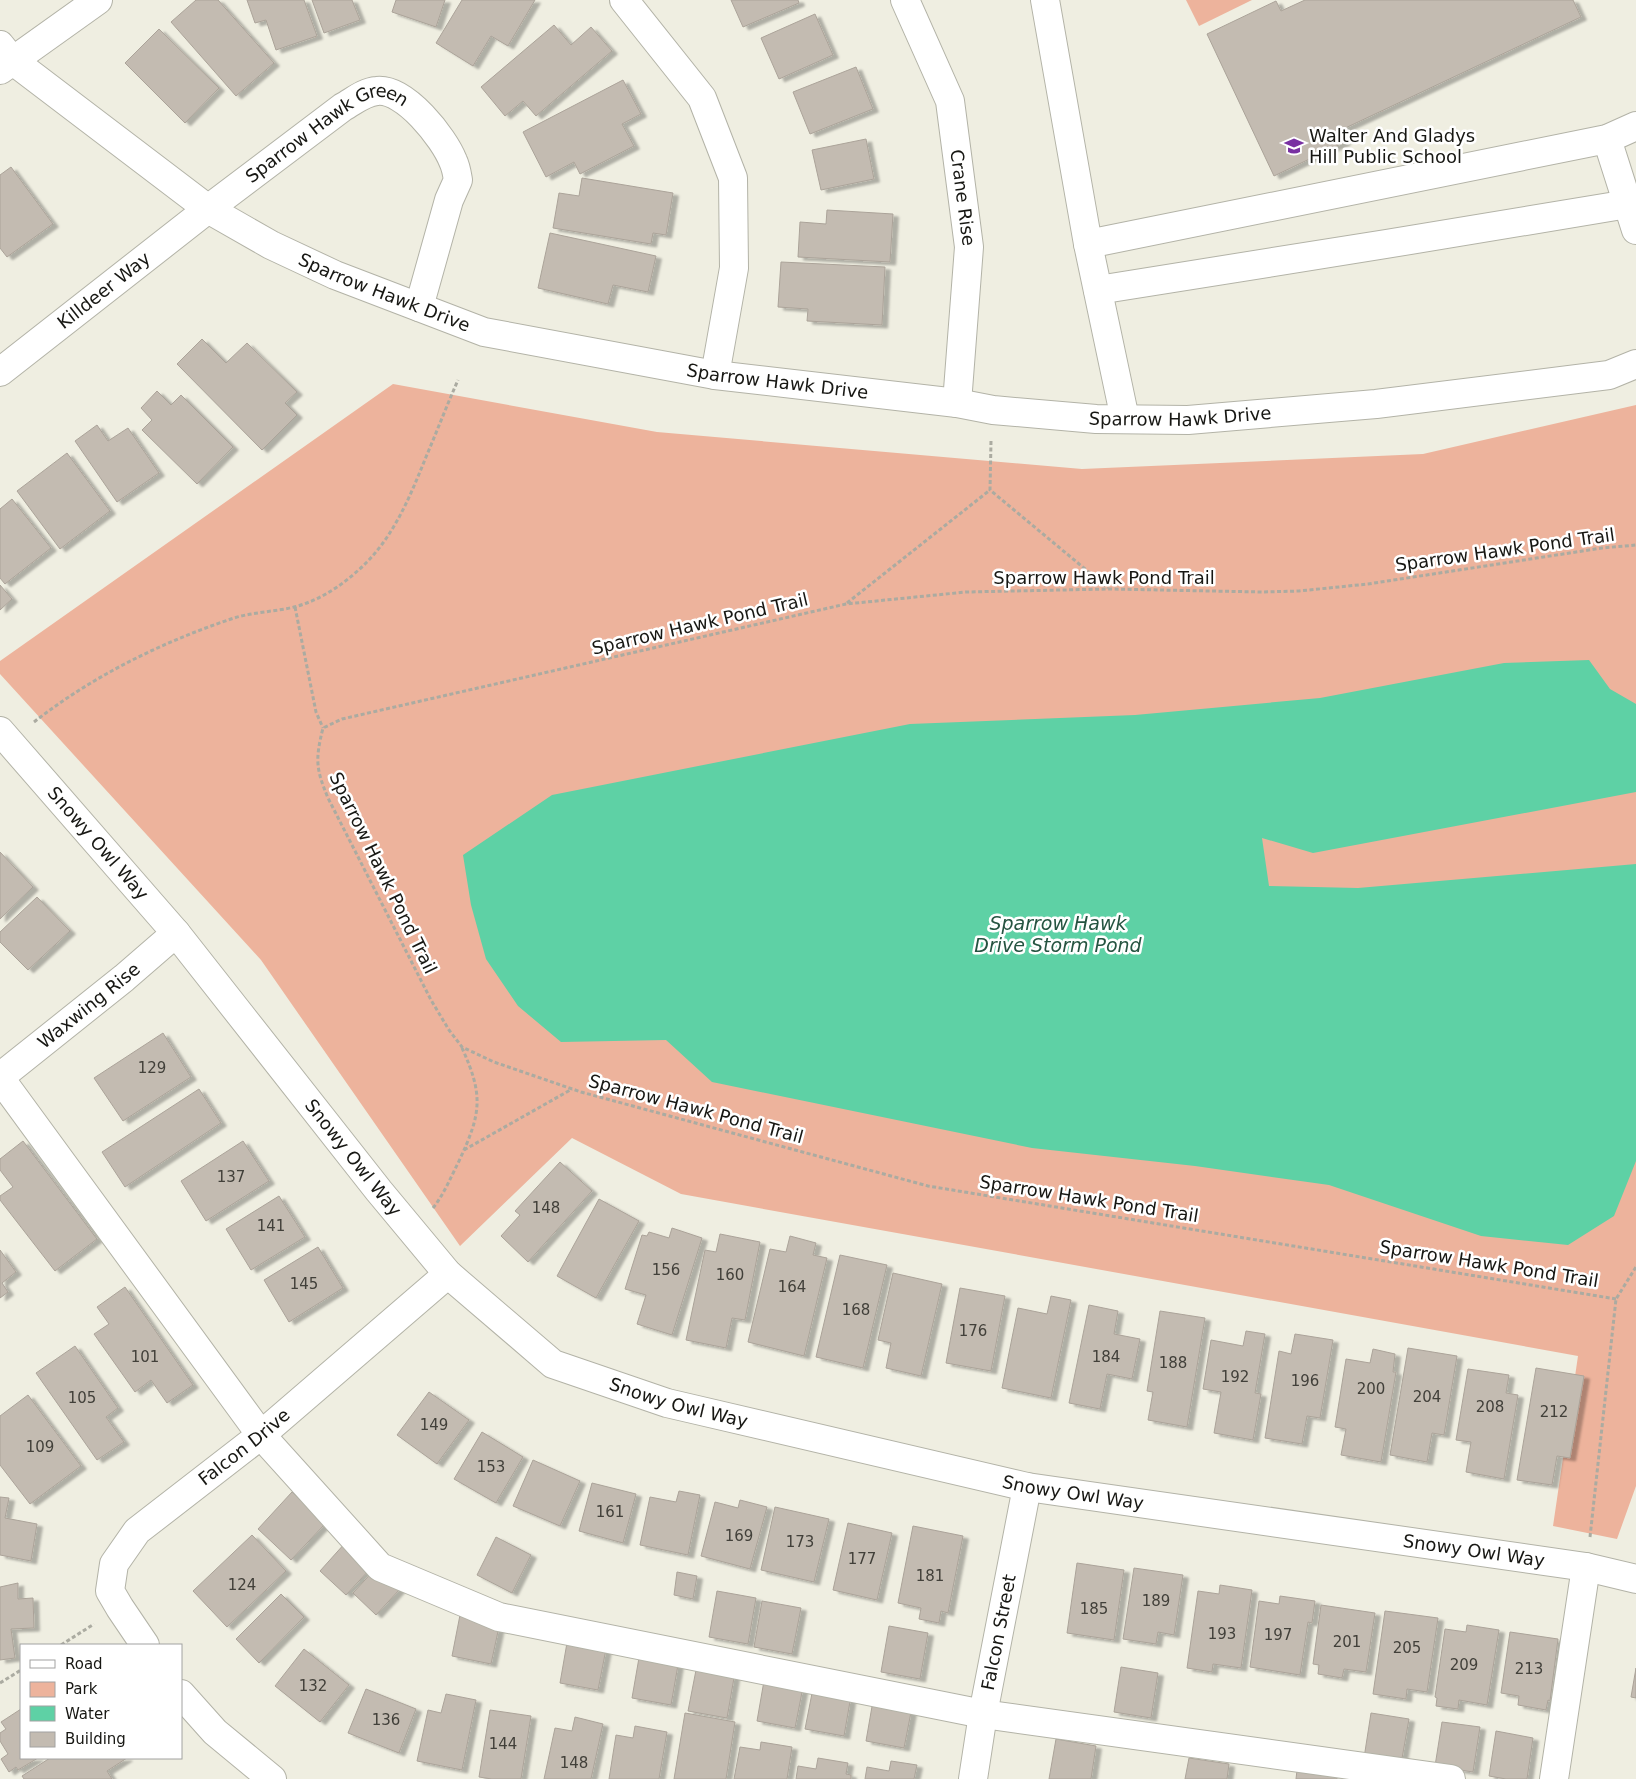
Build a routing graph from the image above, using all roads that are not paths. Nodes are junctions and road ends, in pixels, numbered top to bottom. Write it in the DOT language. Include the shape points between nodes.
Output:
graph roads {
  1 [pos="98,0"];
  2 [pos="624,0"];
  3 [pos="905,0"];
  4 [pos="1045,0"];
  5 [pos="4,58"];
  6 [pos="1636,126"];
  7 [pos="1607,139"];
  8 [pos="1632,202"];
  9 [pos="208,209"];
  10 [pos="1636,230"];
  11 [pos="1088,244"];
  12 [pos="1098,290"];
  13 [pos="419,307"];
  14 [pos="1636,364"];
  15 [pos="0,372"];
  16 [pos="715,376"];
  17 [pos="957,404"];
  18 [pos="1124,419"];
  19 [pos="5,736"];
  20 [pos="176,932"];
  21 [pos="0,1077"];
  22 [pos="448,1274"];
  23 [pos="261,1435"];
  24 [pos="1027,1487"];
  25 [pos="1586,1567"];
  26 [pos="1636,1579"];
  27 [pos="144,1644"];
  28 [pos="182,1695"];
  29 [pos="983,1714"];
  30 [pos="272,1779"];
  31 [pos="973,1779"];
  32 [pos="1451,1779"];
  33 [pos="1554,1779"];
  1 -- 5 [label="street"];
  2 -- 16 [label="street" via="702,98 733,178 734,268"];
  3 -- 17 [label="street, Crane Rise" via="950,101 969,247"];
  4 -- 11 [label="street"];
  5 -- 9 [label="street, Sparrow Hawk Drive"];
  6 -- 7 [label="street"];
  7 -- 8 [label="street"];
  7 -- 11 [label="street"];
  8 -- 10 [label="street"];
  8 -- 12 [label="street"];
  9 -- 13 [label="street, Sparrow Hawk Drive" via="271,245 335,275"];
  9 -- 13 [label="street, Sparrow Hawk Green" via="365,94 380,91 403,99 420,113 439,137 453,161 458,180 449,200"];
  9 -- 15 [label="street, Killdeer Way"];
  11 -- 12 [label="street"];
  12 -- 18 [label="street"];
  13 -- 16 [label="street, Sparrow Hawk Drive" via="484,332"];
  14 -- 18 [label="street, Sparrow Hawk Drive" via="1609,375 1376,404 1188,420"];
  16 -- 17 [label="street, Sparrow Hawk Drive"];
  17 -- 18 [label="street, Sparrow Hawk Drive" via="993,410"];
  19 -- 20 [label="street, Snowy Owl Way"];
  20 -- 21 [label="street, Waxwing Rise"];
  20 -- 22 [label="street, Snowy Owl Way" via="378,1191"];
  21 -- 23 [label="street"];
  22 -- 23 [label="street, Falcon Drive"];
  22 -- 24 [label="street, Snowy Owl Way" via="553,1364 667,1403"];
  23 -- 27 [label="street, Falcon Drive" via="137,1531 114,1564 110,1591"];
  23 -- 29 [label="street" via="380,1567 499,1617"];
  24 -- 25 [label="street, Snowy Owl Way"];
  24 -- 29 [label="street, Falcon Street"];
  25 -- 26 [label="street, Snowy Owl Way"];
  25 -- 33 [label="street"];
  28 -- 30 [label="street" via="215,1732"];
  29 -- 31 [label="street, Falcon Street"];
  29 -- 32 [label="street"];
}
